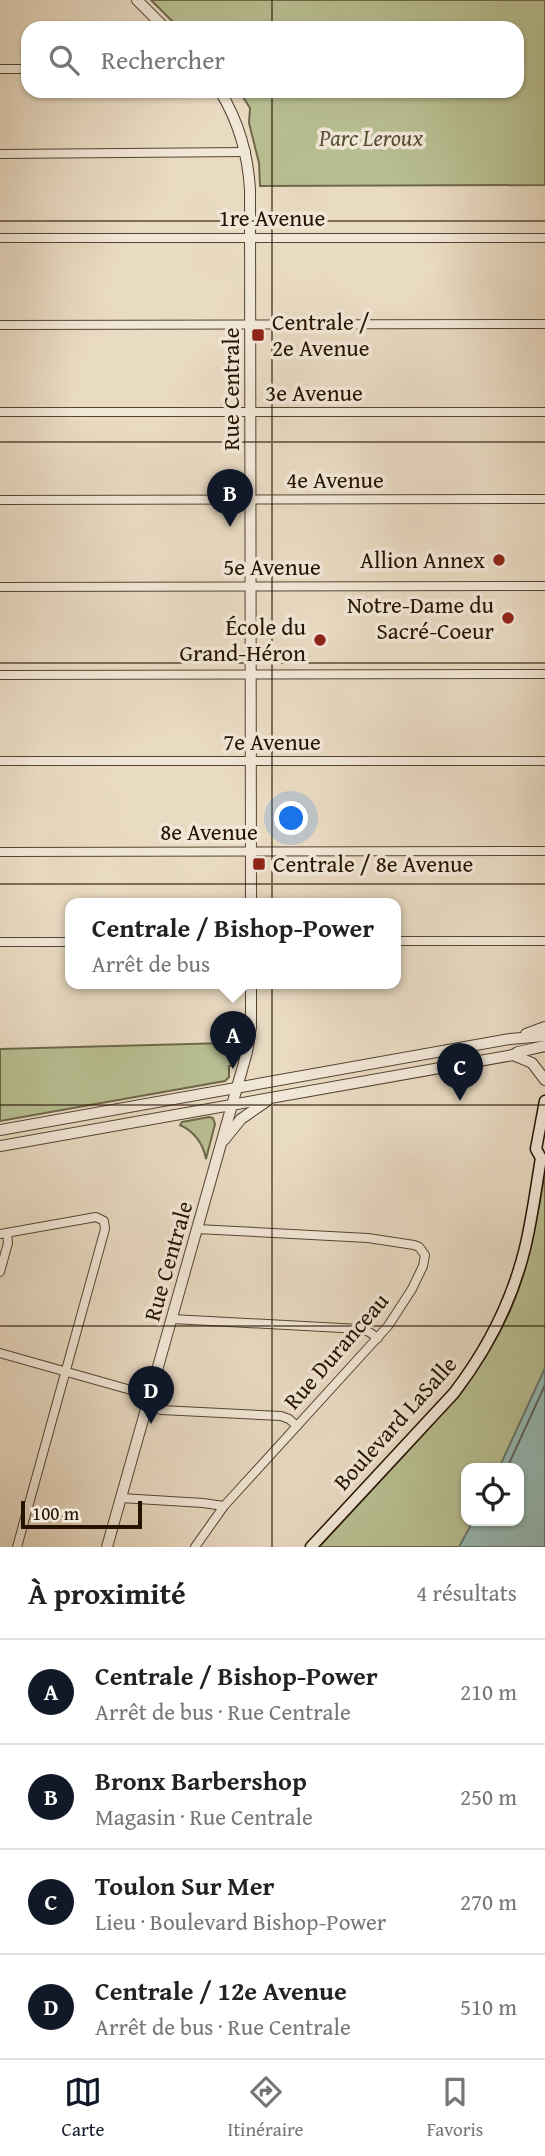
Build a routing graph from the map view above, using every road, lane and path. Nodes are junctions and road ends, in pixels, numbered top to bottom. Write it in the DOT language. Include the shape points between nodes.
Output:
graph roads {
  1 [pos="137,0"];
  2 [pos="158,21"];
  3 [pos="0,69"];
  4 [pos="21,69"];
  5 [pos="224,98"];
  6 [pos="246,152"];
  7 [pos="0,154"];
  8 [pos="0,237"];
  9 [pos="250,237"];
  10 [pos="545,237"];
  11 [pos="545,324"];
  12 [pos="0,325"];
  13 [pos="250,325"];
  14 [pos="0,412"];
  15 [pos="250,412"];
  16 [pos="545,412"];
  17 [pos="250,499"];
  18 [pos="545,499"];
  19 [pos="0,500"];
  20 [pos="545,586"];
  21 [pos="0,587"];
  22 [pos="250,587"];
  23 [pos="251,674"];
  24 [pos="545,674"];
  25 [pos="0,675"];
  26 [pos="0,761"];
  27 [pos="251,761"];
  28 [pos="545,761"];
  29 [pos="545,850"];
  30 [pos="251,851"];
  31 [pos="0,852"];
  32 [pos="251,898"];
  33 [pos="545,940"];
  34 [pos="401,941"];
  35 [pos="0,942"];
  36 [pos="65,942"];
  37 [pos="251,989"];
  38 [pos="545,1027"];
  39 [pos="545,1036"];
  40 [pos="512,1039"];
  41 [pos="545,1046"];
  42 [pos="513,1055"];
  43 [pos="545,1080"];
  44 [pos="237,1088"];
  45 [pos="279,1096"];
  46 [pos="545,1101"];
  47 [pos="232,1104"];
  48 [pos="0,1130"];
  49 [pos="0,1146"];
  50 [pos="220,1147"];
  51 [pos="543,1155"];
  52 [pos="197,1229"];
  53 [pos="4,1233"];
  54 [pos="0,1272"];
  55 [pos="172,1319"];
  56 [pos="378,1338"];
  57 [pos="0,1353"];
  58 [pos="66,1371"];
  59 [pos="148,1402"];
  60 [pos="298,1426"];
  61 [pos="121,1498"];
  62 [pos="224,1506"];
  63 [pos="17,1547"];
  64 [pos="107,1547"];
  65 [pos="195,1547"];
  66 [pos="311,1547"];
  1 -- 2 [label="street"];
  3 -- 4 [label="street"];
  5 -- 6 [label="street, Rue Centrale"];
  6 -- 7 [label="street"];
  6 -- 9 [label="street, Rue Centrale"];
  8 -- 9 [label="street, 1re Avenue"];
  9 -- 10 [label="street, 1re Avenue"];
  9 -- 13 [label="street, Rue Centrale"];
  11 -- 13 [label="street"];
  12 -- 13 [label="street"];
  13 -- 15 [label="street, Rue Centrale"];
  14 -- 15 [label="street, 3e Avenue"];
  15 -- 16 [label="street, 3e Avenue"];
  15 -- 17 [label="street, Rue Centrale"];
  17 -- 18 [label="street, 4e Avenue"];
  17 -- 19 [label="street, 4e Avenue"];
  17 -- 22 [label="street, Rue Centrale"];
  20 -- 22 [label="street, 5e Avenue"];
  21 -- 22 [label="street, 5e Avenue"];
  22 -- 23 [label="street, Rue Centrale"];
  23 -- 24 [label="street"];
  23 -- 25 [label="street"];
  23 -- 27 [label="street, Rue Centrale"];
  26 -- 27 [label="street, 7e Avenue"];
  27 -- 28 [label="street, 7e Avenue"];
  27 -- 30 [label="street, Rue Centrale"];
  29 -- 30 [label="street, 8e Avenue"];
  30 -- 31 [label="street, 8e Avenue"];
  30 -- 32 [label="street, Rue Centrale"];
  33 -- 34 [label="street"];
  35 -- 36 [label="street"];
  37 -- 44 [label="street, Rue Centrale" via="251,1027"];
  38 -- 40 [label="street"];
  39 -- 40 [label="street"];
  40 -- 44 [label="street"];
  41 -- 42 [label="street"];
  42 -- 43 [label="street" via="532,1063"];
  42 -- 45 [label="street"];
  44 -- 47 [label="street, Rue Centrale"];
  44 -- 48 [label="street"];
  45 -- 47 [label="street"];
  45 -- 50 [label="street" via="246,1115"];
  46 -- 51 [label="main road, Boulevard LaSalle" via="536,1149"];
  47 -- 49 [label="street"];
  47 -- 50 [label="street, Rue Centrale"];
  50 -- 52 [label="street, Rue Centrale"];
  51 -- 66 [label="main road, Boulevard LaSalle" via="522,1260 501,1318 483,1350 443,1406"];
  52 -- 55 [label="street, Rue Centrale"];
  52 -- 56 [label="street, Rue Duranceau" via="368,1238 419,1247 425,1260 418,1277"];
  53 -- 54 [label="street" via="8,1243"];
  53 -- 58 [label="street" via="92,1218 104,1221 105,1233"];
  55 -- 56 [label="street" via="360,1329"];
  55 -- 59 [label="street, Rue Centrale"];
  56 -- 60 [label="street, Rue Duranceau"];
  57 -- 58 [label="street"];
  58 -- 59 [label="street" via="138,1392"];
  58 -- 63 [label="street"];
  59 -- 60 [label="street" via="161,1409 284,1416"];
  59 -- 61 [label="street, Rue Centrale"];
  60 -- 62 [label="street, Rue Duranceau"];
  61 -- 62 [label="street"];
  61 -- 64 [label="street, Rue Centrale"];
  62 -- 65 [label="street, Rue Duranceau"];
}
